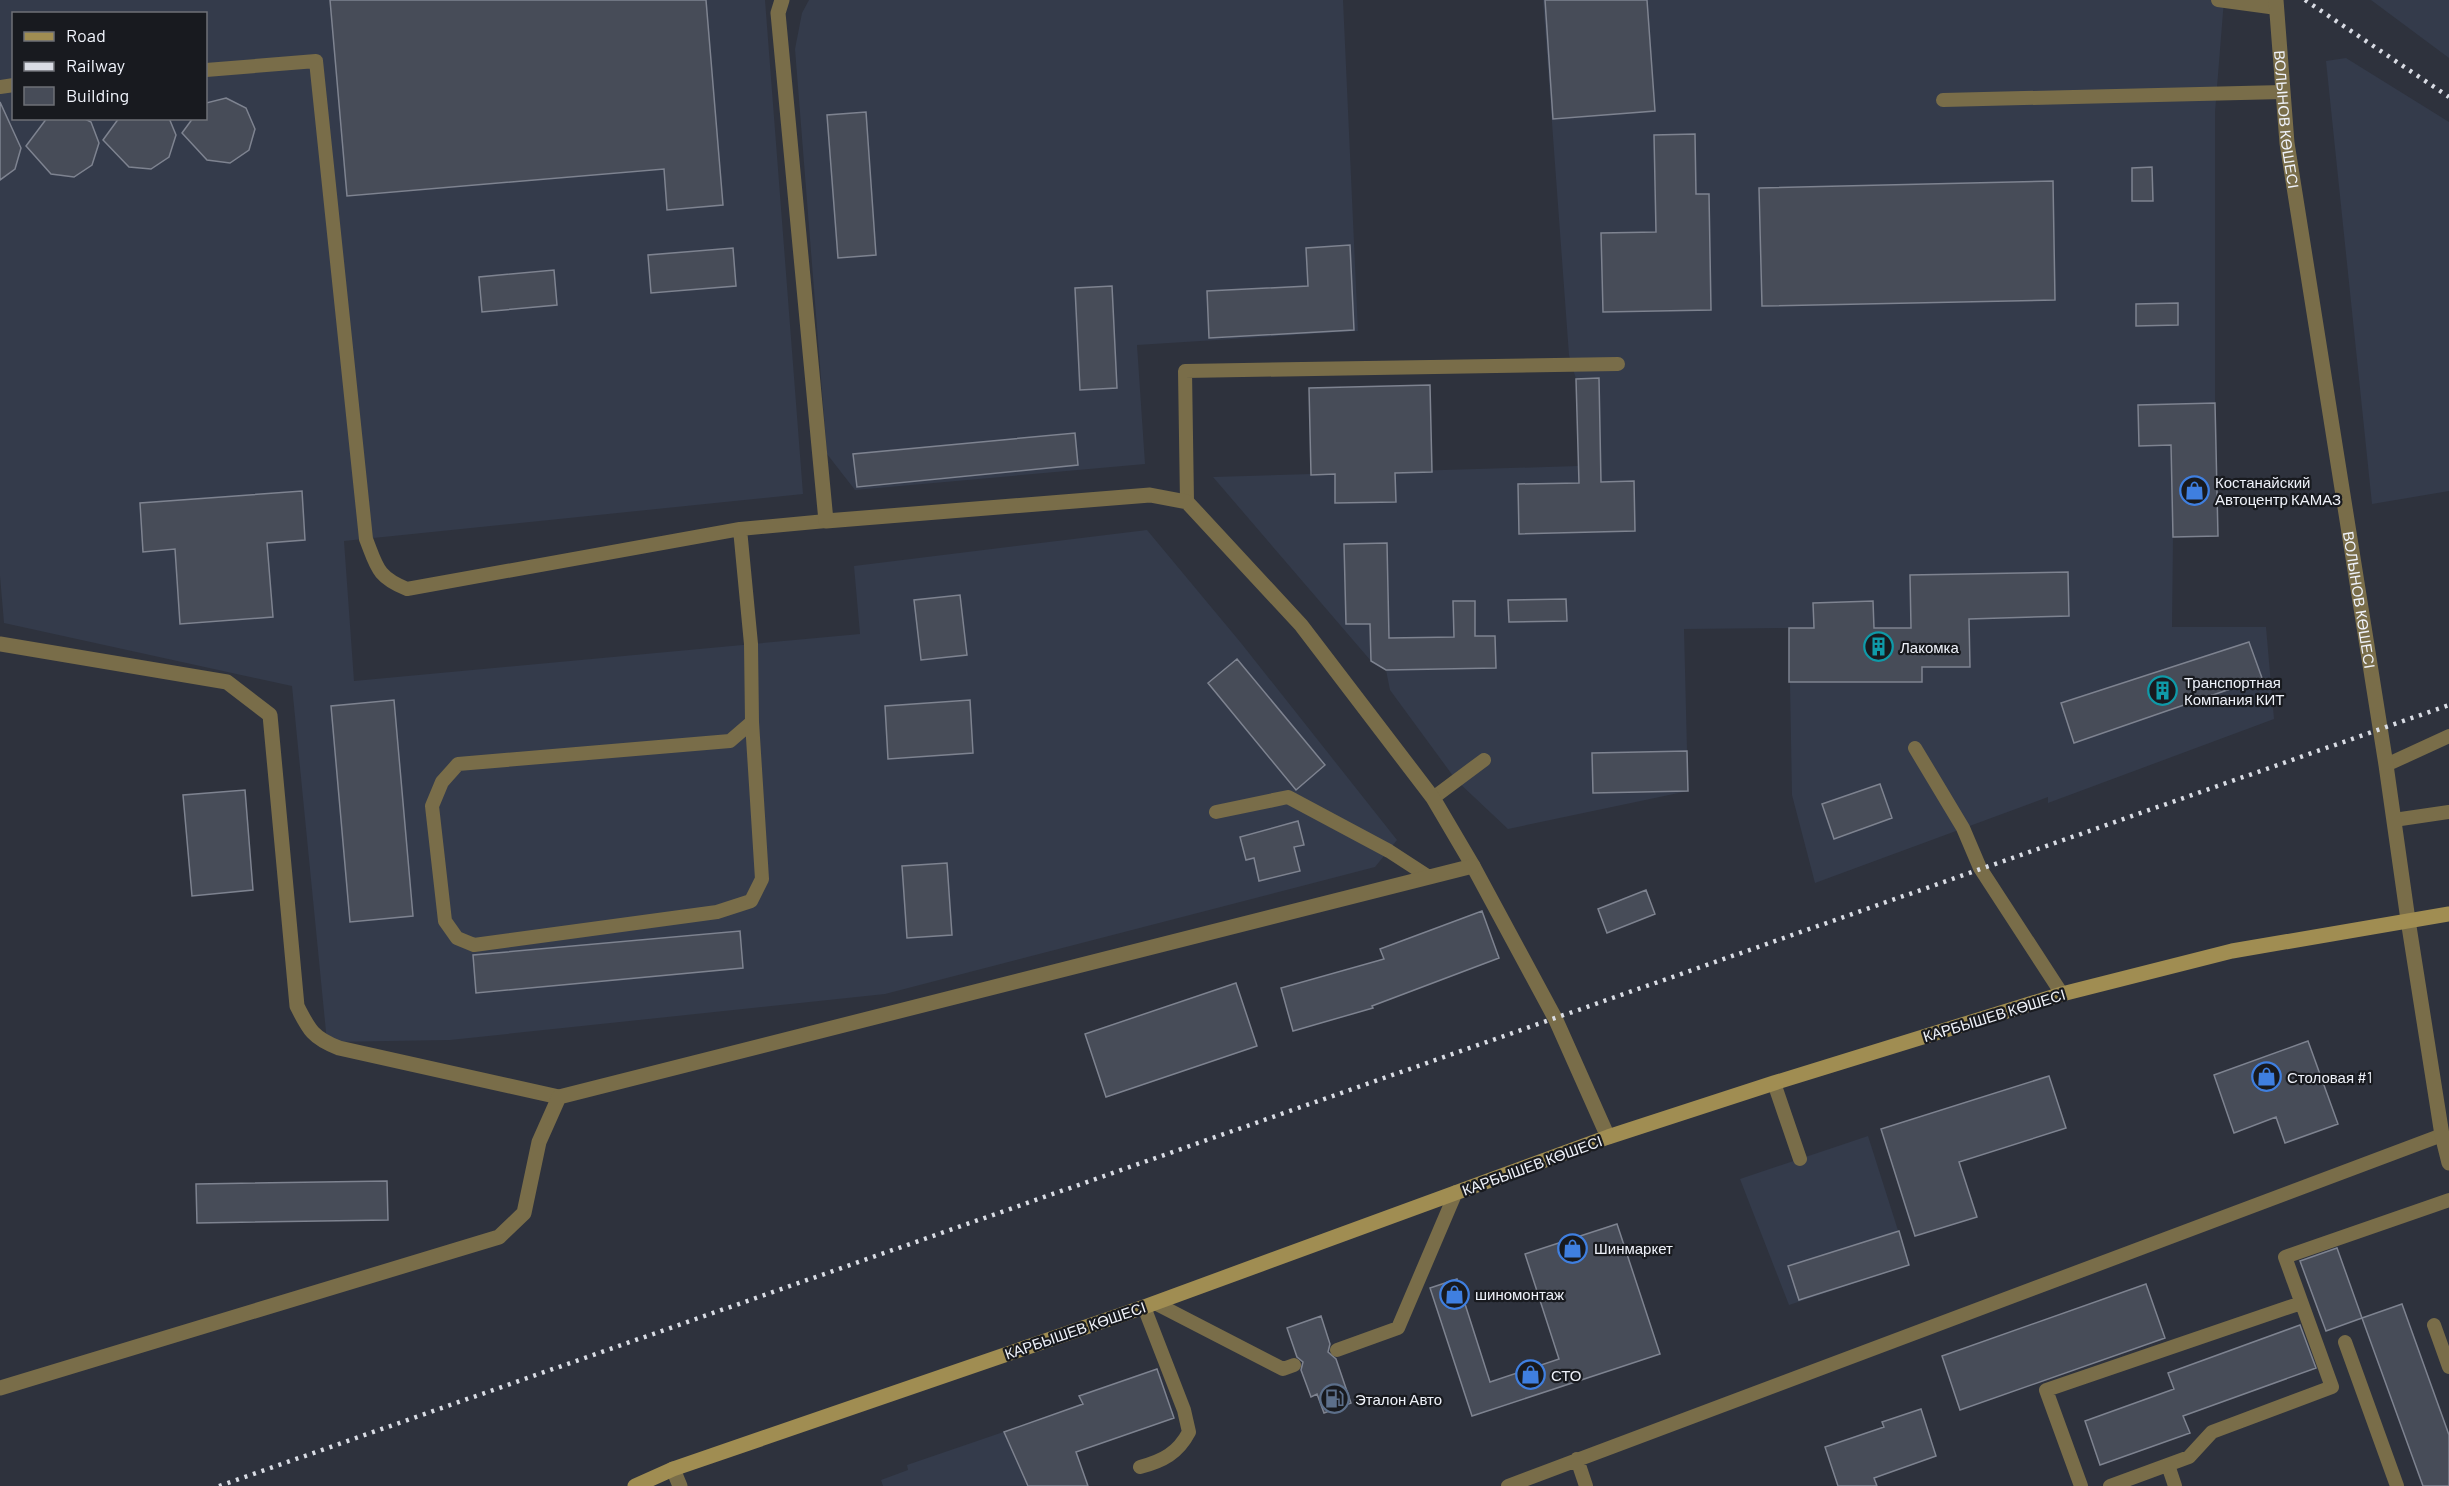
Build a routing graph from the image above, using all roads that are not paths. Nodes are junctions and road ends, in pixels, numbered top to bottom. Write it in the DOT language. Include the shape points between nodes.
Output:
graph roads {
  1 [pos="782,0"];
  2 [pos="2218,0"];
  3 [pos="2277,4"];
  4 [pos="207,70"];
  5 [pos="2283,92"];
  6 [pos="1943,100"];
  7 [pos="1617,364"];
  8 [pos="1187,502"];
  9 [pos="826,521"];
  10 [pos="740,529"];
  11 [pos="0,644"];
  12 [pos="752,722"];
  13 [pos="2449,736"];
  14 [pos="1915,748"];
  15 [pos="1484,760"];
  16 [pos="2386,765"];
  17 [pos="1433,798"];
  18 [pos="1216,812"];
  19 [pos="2449,813"];
  20 [pos="2394,820"];
  21 [pos="1473,866"];
  22 [pos="1429,877"];
  23 [pos="2449,914"];
  24 [pos="2408,920"];
  25 [pos="2061,994"];
  26 [pos="1774,1083"];
  27 [pos="559,1097"];
  28 [pos="2442,1135"];
  29 [pos="1608,1137"];
  30 [pos="1800,1159"];
  31 [pos="2449,1163"];
  32 [pos="1456,1192"];
  33 [pos="2449,1200"];
  34 [pos="2301,1303"];
  35 [pos="1149,1305"];
  36 [pos="2434,1325"];
  37 [pos="2345,1342"];
  38 [pos="1336,1350"];
  39 [pos="1294,1365"];
  40 [pos="2449,1367"];
  41 [pos="0,1388"];
  42 [pos="1577,1459"];
  43 [pos="2168,1465"];
  44 [pos="1140,1467"];
  45 [pos="673,1469"];
  46 [pos="635,1486"];
  47 [pos="680,1486"];
  48 [pos="1509,1486"];
  49 [pos="1586,1486"];
  50 [pos="2081,1486"];
  51 [pos="2110,1486"];
  52 [pos="2175,1486"];
  53 [pos="2397,1486"];
  1 -- 9 [label="street" via="778,13"];
  2 -- 3 [label="lane"];
  3 -- 5 [label="street, ВОЛЫНОВ КӨШЕСІ"];
  4 -- 10 [label="lane" via="316,61 366,538 378,570 389,582 407,589"];
  5 -- 6 [label="lane"];
  5 -- 16 [label="street, ВОЛЫНОВ КӨШЕСІ" via="2289,155"];
  7 -- 8 [label="lane" via="1185,371"];
  8 -- 9 [label="street" via="1149,495"];
  8 -- 17 [label="street" via="1301,625"];
  9 -- 10 [label="lane"];
  10 -- 12 [label="lane" via="752,644"];
  11 -- 27 [label="street" via="227,682 270,715 297,1006 310,1032 339,1048"];
  12 -- 12 [label="lane" via="730,741 458,764 442,782 432,806 445,921 457,938 474,945 717,912 751,901 762,879"];
  13 -- 16 [label="lane"];
  14 -- 25 [label="lane" via="1962,828 1980,868"];
  15 -- 17 [label="lane"];
  16 -- 20 [label="street, ВОЛЫНОВ КӨШЕСІ"];
  17 -- 21 [label="street"];
  18 -- 22 [label="lane" via="1288,797 1389,850"];
  19 -- 20 [label="lane"];
  20 -- 24 [label="street, ВОЛЫНОВ КӨШЕСІ"];
  21 -- 22 [label="street"];
  21 -- 29 [label="street" via="1555,1018"];
  22 -- 27 [label="street"];
  23 -- 24 [label="main road, КАРБЫШЕВ КӨШЕСІ"];
  24 -- 25 [label="main road, КАРБЫШЕВ КӨШЕСІ" via="2232,951"];
  24 -- 28 [label="street, ВОЛЫНОВ КӨШЕСІ"];
  25 -- 26 [label="main road, КАРБЫШЕВ КӨШЕСІ"];
  26 -- 29 [label="main road, КАРБЫШЕВ КӨШЕСІ"];
  26 -- 30 [label="lane"];
  27 -- 41 [label="street" via="539,1142 524,1213 499,1237"];
  28 -- 31 [label="street, ВОЛЫНОВ КӨШЕСІ"];
  28 -- 42 [label="lane"];
  29 -- 32 [label="main road, КАРБЫШЕВ КӨШЕСІ"];
  32 -- 35 [label="main road, КАРБЫШЕВ КӨШЕСІ"];
  32 -- 38 [label="lane" via="1398,1328"];
  33 -- 34 [label="lane" via="2285,1257"];
  34 -- 43 [label="lane" via="2332,1387 2212,1432 2189,1457"];
  34 -- 50 [label="lane" via="2046,1390"];
  35 -- 39 [label="lane" via="1283,1368"];
  35 -- 44 [label="lane" via="1190,1432 1182,1446 1163,1461"];
  35 -- 45 [label="main road, КАРБЫШЕВ КӨШЕСІ"];
  36 -- 40 [label="lane"];
  37 -- 53 [label="lane"];
  42 -- 48 [label="lane"];
  42 -- 49 [label="lane"];
  43 -- 51 [label="lane"];
  43 -- 52 [label="lane"];
  45 -- 46 [label="main road, КАРБЫШЕВ КӨШЕСІ"];
  45 -- 47 [label="street"];
}
